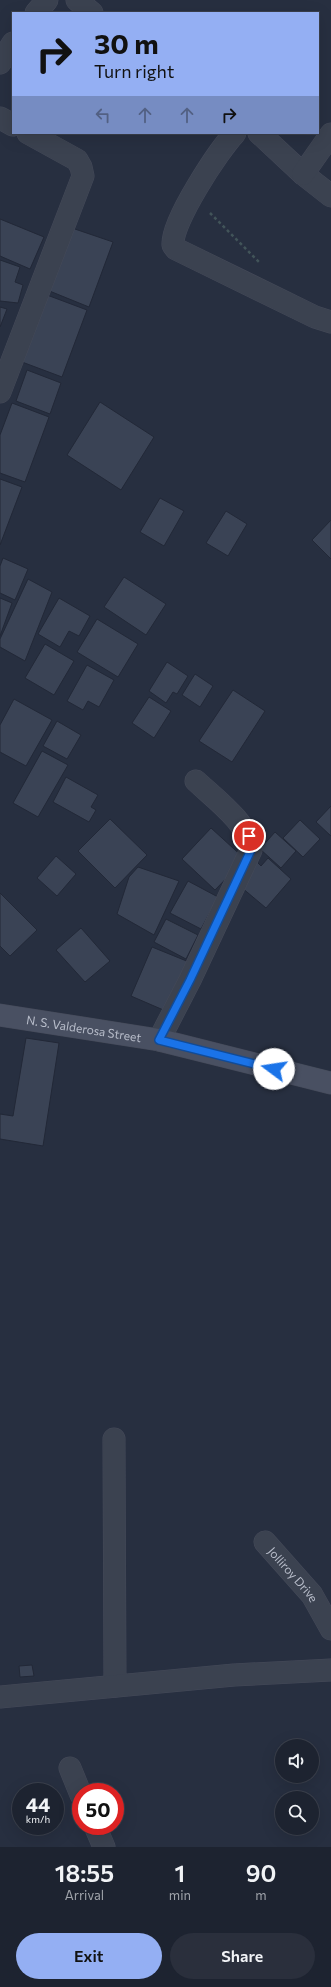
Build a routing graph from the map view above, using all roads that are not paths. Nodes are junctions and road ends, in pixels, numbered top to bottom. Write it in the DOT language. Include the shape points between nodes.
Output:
graph roads {
  1 [pos="47,0"];
  2 [pos="77,0"];
  3 [pos="37,12"];
  4 [pos="91,12"];
  5 [pos="12,45"];
  6 [pos="0,63"];
  7 [pos="0,118"];
  8 [pos="12,124"];
  9 [pos="30,134"];
  10 [pos="234,134"];
  11 [pos="260,134"];
  12 [pos="331,134"];
  13 [pos="303,174"];
  14 [pos="331,196"];
  15 [pos="331,322"];
  16 [pos="0,392"];
  17 [pos="196,781"];
  18 [pos="0,1016"];
  19 [pos="159,1040"];
  20 [pos="331,1083"];
  21 [pos="114,1439"];
  22 [pos="265,1542"];
  23 [pos="331,1629"];
  24 [pos="331,1670"];
  25 [pos="115,1686"];
  26 [pos="0,1697"];
  27 [pos="70,1768"];
  28 [pos="76,1783"];
  29 [pos="99,1835"];
  30 [pos="104,1847"];
  1 -- 3 [label="street"];
  2 -- 4 [label="street"];
  5 -- 6 [label="street"];
  7 -- 8 [label="street"];
  9 -- 16 [label="street" via="77,160 83,176"];
  10 -- 15 [label="street" via="210,166 192,196 174,235 173,244 176,249"];
  11 -- 13 [label="street"];
  12 -- 13 [label="street"];
  13 -- 14 [label="street"];
  17 -- 19 [label="street" via="235,818 249,836 251,850"];
  18 -- 19 [label="main road, N. S. Valderosa Street"];
  19 -- 20 [label="main road, N. S. Valderosa Street"];
  21 -- 25 [label="street"];
  22 -- 23 [label="street, Jolliroy Drive" via="312,1595"];
  24 -- 25 [label="street"];
  25 -- 26 [label="street"];
  27 -- 28 [label="street"];
  29 -- 30 [label="street"];
}
